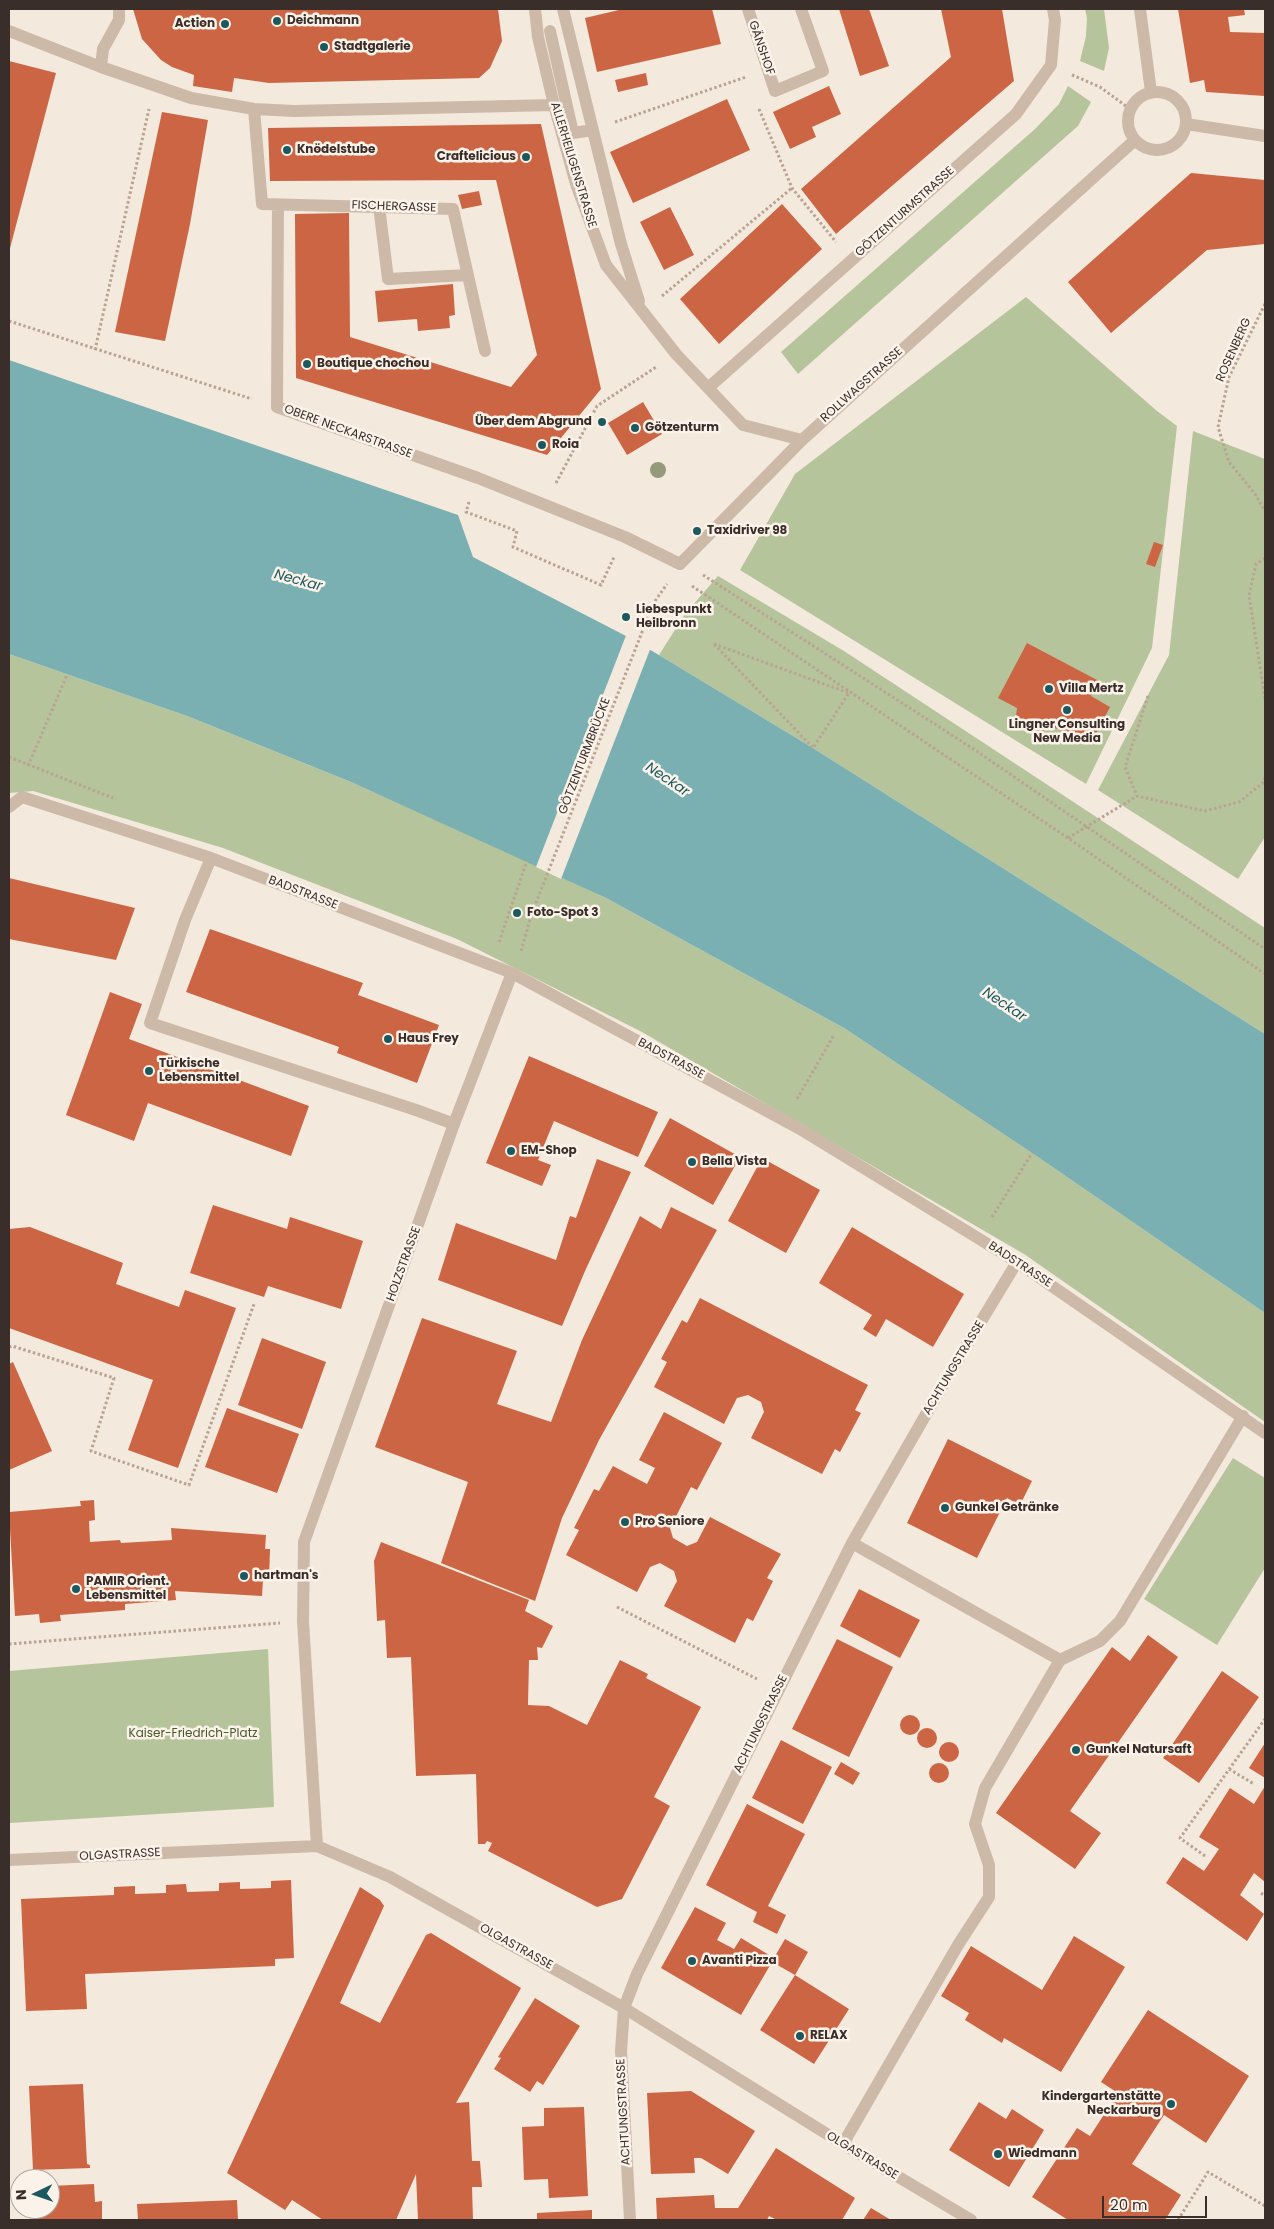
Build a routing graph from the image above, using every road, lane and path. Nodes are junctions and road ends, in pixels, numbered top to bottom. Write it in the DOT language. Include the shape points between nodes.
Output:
graph roads {
  1 [pos="119,9"];
  2 [pos="535,9"];
  3 [pos="563,9"];
  4 [pos="748,9"];
  5 [pos="801,9"];
  6 [pos="1052,9"];
  7 [pos="1140,9"];
  8 [pos="9,31"];
  9 [pos="550,31"];
  10 [pos="1050,65"];
  11 [pos="101,67"];
  12 [pos="768,70"];
  13 [pos="154,85"];
  14 [pos="775,91"];
  15 [pos="1151,92"];
  16 [pos="554,104"];
  17 [pos="254,109"];
  18 [pos="1130,109"];
  19 [pos="1186,124"];
  20 [pos="593,130"];
  21 [pos="1265,136"];
  22 [pos="1135,140"];
  23 [pos="792,188"];
  24 [pos="278,205"];
  25 [pos="379,206"];
  26 [pos="851,259"];
  27 [pos="468,275"];
  28 [pos="1265,304"];
  29 [pos="642,310"];
  30 [pos="9,321"];
  31 [pos="95,350"];
  32 [pos="485,351"];
  33 [pos="676,354"];
  34 [pos="708,388"];
  35 [pos="277,407"];
  36 [pos="802,440"];
  37 [pos="544,505"];
  38 [pos="1265,511"];
  39 [pos="466,512"];
  40 [pos="1265,558"];
  41 [pos="680,564"];
  42 [pos="601,585"];
  43 [pos="653,604"];
  44 [pos="67,675"];
  45 [pos="849,693"];
  46 [pos="1148,696"];
  47 [pos="1265,700"];
  48 [pos="28,766"];
  49 [pos="1265,775"];
  50 [pos="1264,781"];
  51 [pos="1137,796"];
  52 [pos="9,807"];
  53 [pos="1086,827"];
  54 [pos="1068,838"];
  55 [pos="211,858"];
  56 [pos="527,861"];
  57 [pos="498,945"];
  58 [pos="1265,949"];
  59 [pos="512,973"];
  60 [pos="1265,974"];
  61 [pos="834,1035"];
  62 [pos="796,1101"];
  63 [pos="454,1124"];
  64 [pos="1032,1152"];
  65 [pos="990,1220"];
  66 [pos="1017,1262"];
  67 [pos="254,1304"];
  68 [pos="9,1347"];
  69 [pos="1243,1416"];
  70 [pos="1265,1433"];
  71 [pos="852,1543"];
  72 [pos="617,1607"];
  73 [pos="303,1621"];
  74 [pos="9,1644"];
  75 [pos="1060,1660"];
  76 [pos="777,1690"];
  77 [pos="1265,1719"];
  78 [pos="1229,1769"];
  79 [pos="1254,1784"];
  80 [pos="317,1846"];
  81 [pos="1205,1856"];
  82 [pos="9,1860"];
  83 [pos="1261,1893"];
  84 [pos="1265,1896"];
  85 [pos="624,2008"];
  86 [pos="842,2144"];
  87 [pos="1265,2206"];
  88 [pos="630,2220"];
  89 [pos="971,2220"];
  90 [pos="1178,2220"];
  1 -- 11 [label="street" via="119,20 103,49"];
  2 -- 16 [label="street, ALLERHEILIGENSTRASSE" via="538,37"];
  3 -- 20 [label="street, ALLERHEILIGENSTRASSE"];
  4 -- 12 [label="street, GÄNSHOF"];
  5 -- 14 [label="street, GÄNSHOF" via="823,71"];
  6 -- 10 [label="street, GÖTZENTURMSTRASSE"];
  7 -- 15 [label="street"];
  8 -- 11 [label="street"];
  9 -- 20 [label="street" via="573,133"];
  10 -- 18 [label="path" via="1100,87"];
  10 -- 26 [label="street, GÖTZENTURMSTRASSE" via="1016,114"];
  11 -- 13 [label="street"];
  12 -- 14 [label="street, GÄNSHOF"];
  12 -- 20 [label="path"];
  13 -- 17 [label="street" via="191,98"];
  13 -- 31 [label="path"];
  14 -- 23 [label="path" via="758,110"];
  15 -- 18 [label="street" via="1142,95"];
  15 -- 19 [label="street" via="1177,99 1186,115"];
  16 -- 17 [label="street" via="294,111"];
  16 -- 29 [label="street, ALLERHEILIGENSTRASSE" via="576,184 606,265"];
  17 -- 24 [label="street" via="262,204"];
  18 -- 22 [label="street" via="1128,125"];
  19 -- 21 [label="street"];
  19 -- 22 [label="street" via="1176,144 1166,149 1144,147"];
  20 -- 29 [label="street, ALLERHEILIGENSTRASSE" via="621,244"];
  22 -- 36 [label="street, ROLLWAGSTRASSE"];
  23 -- 26 [label="path"];
  23 -- 29 [label="path"];
  24 -- 25 [label="street, FISCHERGASSE"];
  24 -- 35 [label="street"];
  25 -- 27 [label="street, FISCHERGASSE" via="453,209"];
  25 -- 27 [label="street" via="388,279"];
  26 -- 34 [label="street, GÖTZENTURMSTRASSE"];
  27 -- 32 [label="street, FISCHERGASSE"];
  28 -- 38 [label="path, ROSENBERG" via="1229,377 1218,427 1229,462"];
  29 -- 33 [label="street, ALLERHEILIGENSTRASSE"];
  30 -- 31 [label="path, OBERE NECKARSTRASSE"];
  31 -- 35 [label="path, OBERE NECKARSTRASSE"];
  33 -- 34 [label="street, ALLERHEILIGENSTRASSE"];
  33 -- 37 [label="path" via="597,406"];
  34 -- 36 [label="street, ALLERHEILIGENSTRASSE" via="743,425"];
  35 -- 37 [label="street, OBERE NECKARSTRASSE" via="478,478"];
  36 -- 41 [label="street, ROLLWAGSTRASSE"];
  37 -- 41 [label="street, OBERE NECKARSTRASSE" via="625,537"];
  39 -- 42 [label="path" via="517,531 513,547"];
  40 -- 47 [label="path" via="1256,564 1249,595"];
  41 -- 45 [label="path" via="687,583"];
  41 -- 53 [label="path" via="700,573 972,748"];
  43 -- 59 [label="path, GÖTZENTURMBRÜCKE" via="532,913"];
  44 -- 48 [label="path"];
  45 -- 45 [label="path" via="813,748 714,644 795,673"];
  45 -- 54 [label="path"];
  46 -- 51 [label="path" via="1125,767"];
  49 -- 50 [label="path"];
  50 -- 51 [label="path" via="1238,802 1205,811"];
  51 -- 53 [label="path"];
  52 -- 55 [label="street, BADSTRASSE" via="22,797"];
  53 -- 54 [label="path"];
  53 -- 58 [label="path"];
  54 -- 60 [label="path"];
  55 -- 59 [label="street, BADSTRASSE"];
  55 -- 63 [label="street" via="185,920 150,1022"];
  56 -- 57 [label="path"];
  59 -- 63 [label="street, HOLZSTRASSE"];
  59 -- 66 [label="street, BADSTRASSE" via="800,1129"];
  61 -- 62 [label="path"];
  63 -- 73 [label="street, HOLZSTRASSE" via="304,1542"];
  64 -- 65 [label="path"];
  66 -- 69 [label="street, BADSTRASSE"];
  66 -- 71 [label="street, ACHTUNGSTRASSE"];
  67 -- 68 [label="path" via="189,1485 91,1451 114,1378"];
  69 -- 70 [label="street, BADSTRASSE"];
  69 -- 75 [label="street" via="1120,1621 1100,1641"];
  71 -- 75 [label="street"];
  71 -- 76 [label="street, ACHTUNGSTRASSE"];
  72 -- 76 [label="path"];
  73 -- 74 [label="path"];
  73 -- 80 [label="street"];
  75 -- 86 [label="street" via="985,1788 975,1824 989,1865 990,1896 958,1944"];
  76 -- 85 [label="street, ACHTUNGSTRASSE" via="637,1974"];
  77 -- 78 [label="path"];
  78 -- 79 [label="path"];
  78 -- 81 [label="path" via="1180,1838"];
  80 -- 82 [label="street, OLGASTRASSE"];
  80 -- 85 [label="street, OLGASTRASSE" via="390,1877"];
  83 -- 84 [label="path"];
  85 -- 86 [label="street, OLGASTRASSE"];
  85 -- 88 [label="street, ACHTUNGSTRASSE" via="621,2051"];
  86 -- 89 [label="street, OLGASTRASSE"];
  87 -- 90 [label="path" via="1208,2172"];
}
